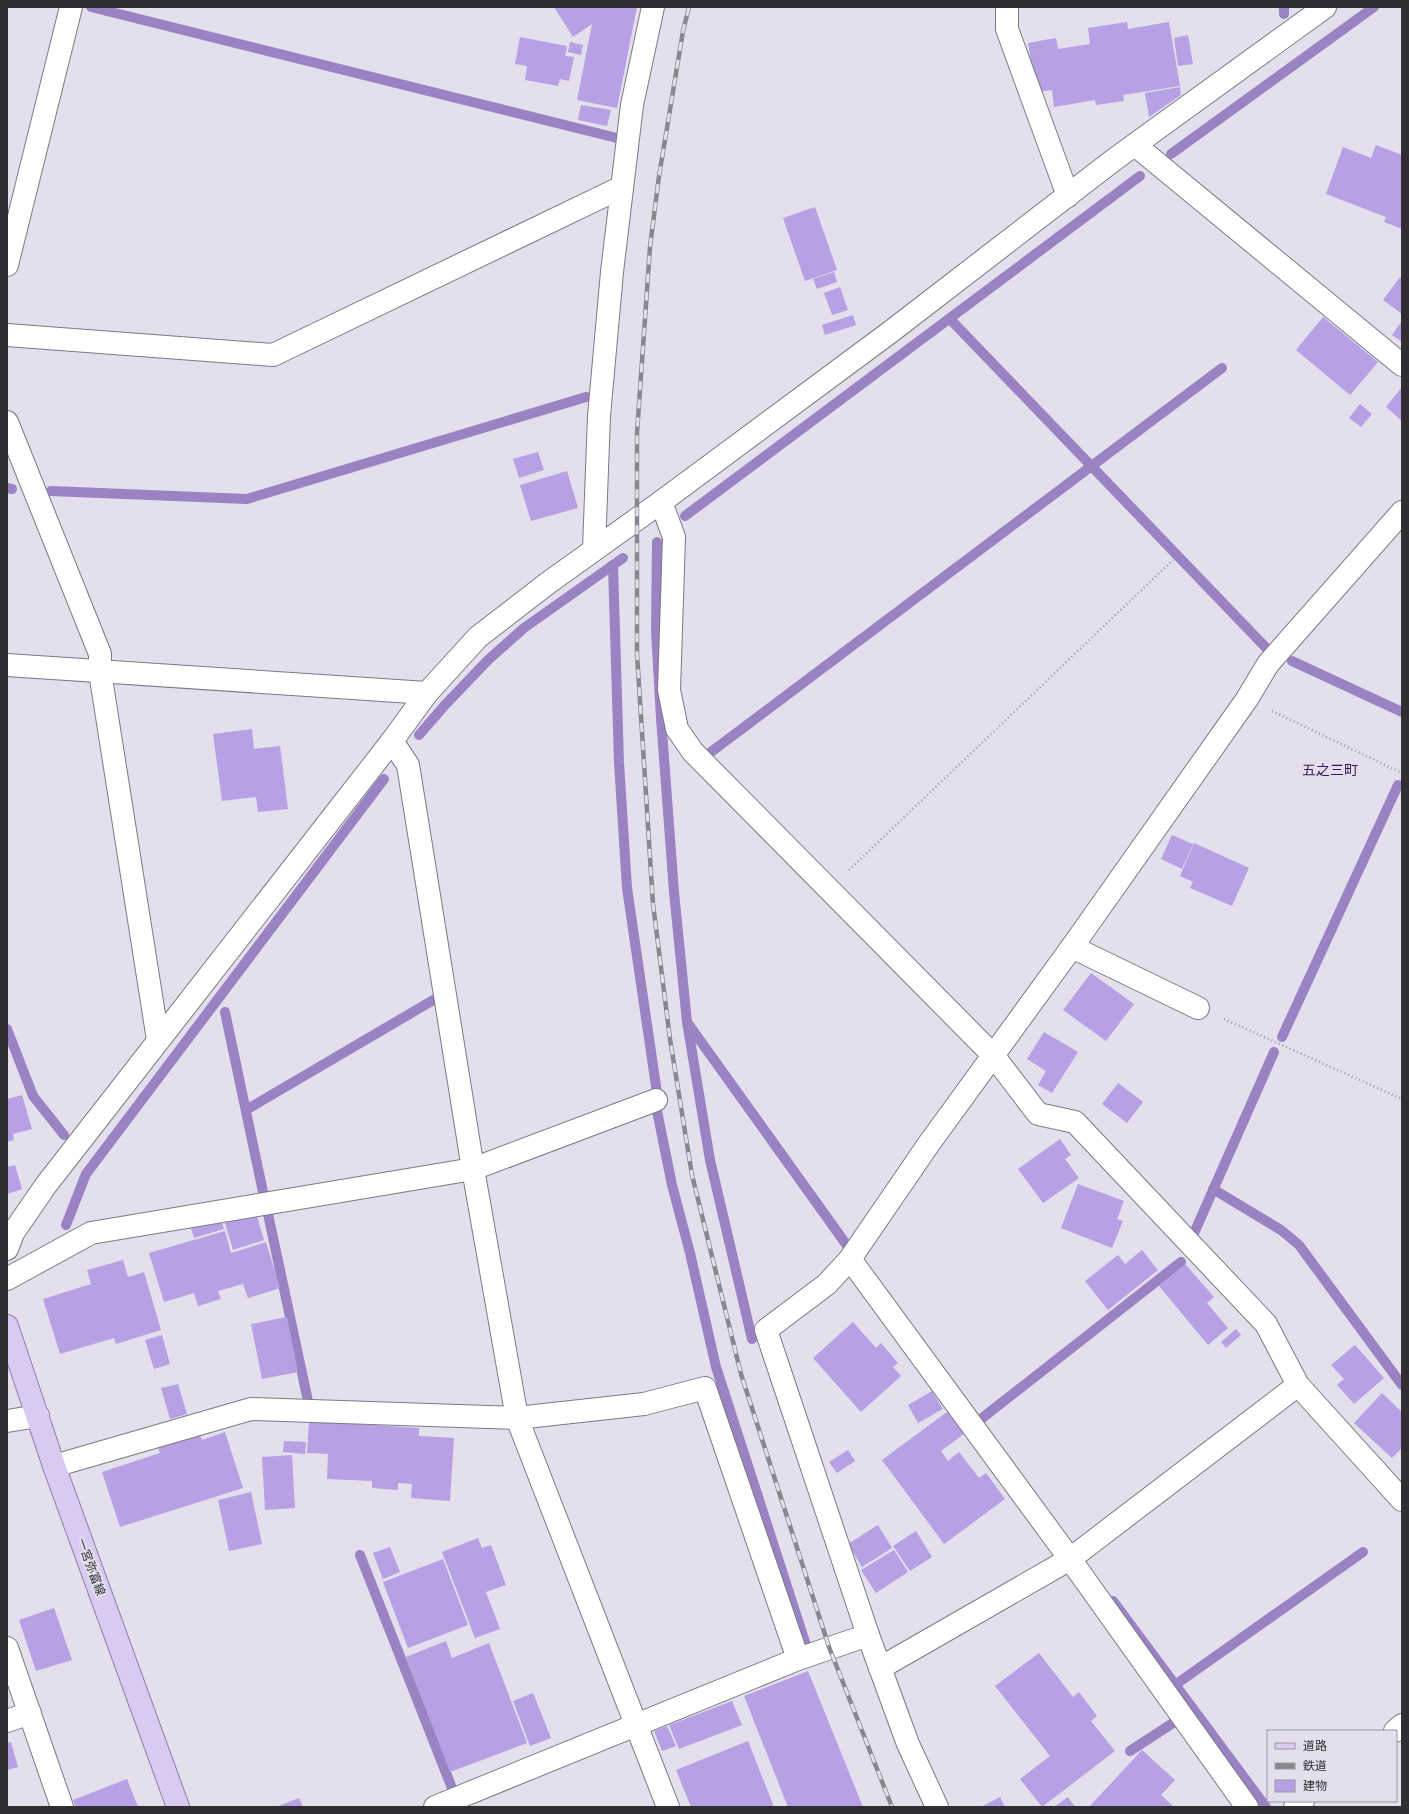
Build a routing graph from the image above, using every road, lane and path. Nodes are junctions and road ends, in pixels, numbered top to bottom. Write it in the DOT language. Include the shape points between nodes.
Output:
graph roads {
  1 [pos="72,7"];
  2 [pos="653,7"];
  3 [pos="1007,7"];
  4 [pos="1325,7"];
  5 [pos="1135,145"];
  6 [pos="622,188"];
  7 [pos="1068,196"];
  8 [pos="7,264"];
  9 [pos="7,335"];
  10 [pos="1402,366"];
  11 [pos="7,422"];
  12 [pos="661,502"];
  13 [pos="1402,512"];
  14 [pos="594,549"];
  15 [pos="1173,560"];
  16 [pos="7,665"];
  17 [pos="100,672"];
  18 [pos="427,693"];
  19 [pos="1247,698"];
  20 [pos="392,741"];
  21 [pos="1402,772"];
  22 [pos="830,888"];
  23 [pos="1072,947"];
  24 [pos="1198,1008"];
  25 [pos="158,1040"];
  26 [pos="993,1055"];
  27 [pos="1402,1099"];
  28 [pos="656,1100"];
  29 [pos="474,1169"];
  30 [pos="7,1249"];
  31 [pos="850,1260"];
  32 [pos="7,1279"];
  33 [pos="7,1326"];
  34 [pos="1298,1385"];
  35 [pos="38,1416"];
  36 [pos="517,1418"];
  37 [pos="7,1421"];
  38 [pos="54,1466"];
  39 [pos="1402,1500"];
  40 [pos="1070,1559"];
  41 [pos="868,1635"];
  42 [pos="7,1648"];
  43 [pos="798,1659"];
  44 [pos="880,1668"];
  45 [pos="30,1714"];
  46 [pos="7,1721"];
  47 [pos="635,1725"];
  48 [pos="62,1807"];
  49 [pos="178,1807"];
  50 [pos="435,1807"];
  51 [pos="668,1807"];
  52 [pos="937,1807"];
  53 [pos="1247,1807"];
  1 -- 8 [label="street"];
  2 -- 6 [label="street" via="632,105"];
  3 -- 7 [label="street" via="1007,29"];
  4 -- 5 [label="street"];
  5 -- 7 [label="street"];
  5 -- 10 [label="street"];
  6 -- 9 [label="street" via="273,355"];
  6 -- 14 [label="street" via="599,416"];
  7 -- 12 [label="street"];
  11 -- 17 [label="street" via="100,654"];
  12 -- 14 [label="street"];
  12 -- 22 [label="street" via="674,537 669,690 677,729 693,752"];
  13 -- 19 [label="street" via="1268,664"];
  14 -- 18 [label="street" via="478,637"];
  15 -- 22 [label="path"];
  16 -- 17 [label="street"];
  17 -- 18 [label="street"];
  17 -- 25 [label="street"];
  18 -- 20 [label="street"];
  19 -- 21 [label="path"];
  19 -- 23 [label="street"];
  20 -- 25 [label="street"];
  20 -- 29 [label="street" via="408,765"];
  22 -- 26 [label="street"];
  23 -- 24 [label="street"];
  23 -- 26 [label="street"];
  24 -- 27 [label="path"];
  25 -- 30 [label="street" via="46,1186 13,1233"];
  26 -- 31 [label="street"];
  26 -- 34 [label="street" via="1038,1114 1076,1122 1266,1324"];
  28 -- 29 [label="street"];
  29 -- 32 [label="street" via="91,1233"];
  29 -- 36 [label="street"];
  31 -- 40 [label="street"];
  31 -- 41 [label="street" via="827,1284 766,1330"];
  33 -- 35 [label="main road, 一宮弥富線"];
  34 -- 39 [label="street"];
  34 -- 40 [label="street"];
  35 -- 37 [label="street"];
  35 -- 38 [label="main road, 一宮弥富線"];
  36 -- 38 [label="street" via="251,1409"];
  36 -- 43 [label="street" via="644,1404 705,1388"];
  36 -- 47 [label="street"];
  38 -- 49 [label="main road, 一宮弥富線"];
  40 -- 44 [label="street"];
  40 -- 53 [label="street"];
  41 -- 43 [label="street"];
  41 -- 44 [label="street"];
  42 -- 45 [label="street"];
  43 -- 47 [label="street"];
  44 -- 52 [label="street" via="908,1744"];
  45 -- 46 [label="street"];
  45 -- 48 [label="street"];
  47 -- 50 [label="street"];
  47 -- 51 [label="street"];
}
